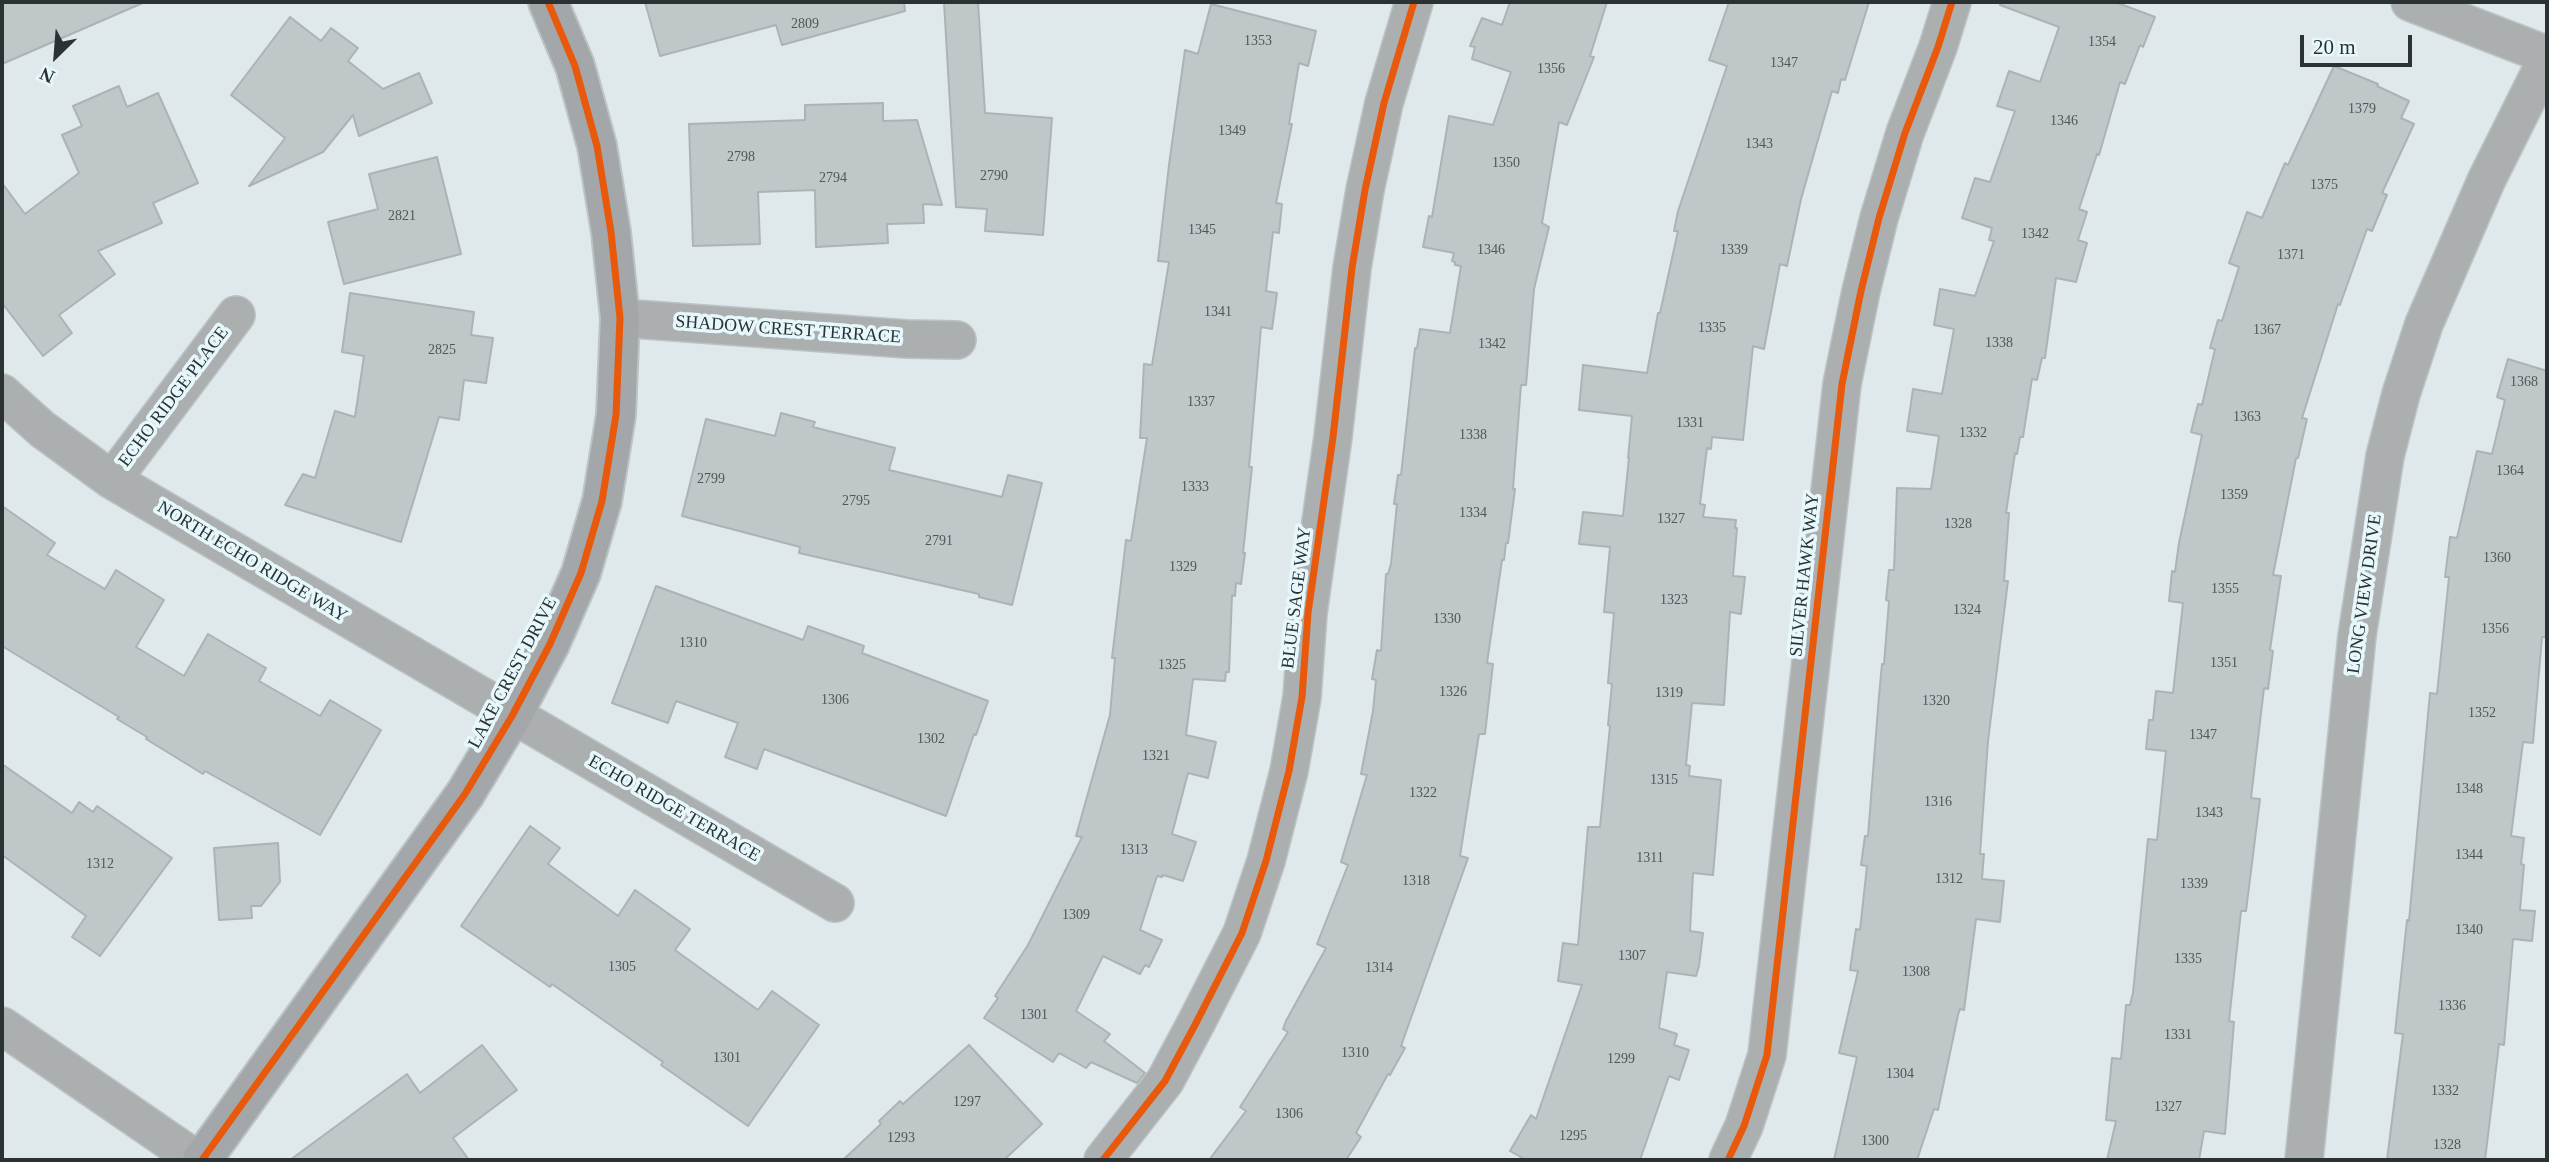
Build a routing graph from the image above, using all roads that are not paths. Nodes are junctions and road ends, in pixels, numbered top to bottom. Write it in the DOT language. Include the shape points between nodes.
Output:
graph roads {
  1 [pos="548,2"];
  2 [pos="1415,2"];
  3 [pos="1952,2"];
  4 [pos="2410,2"];
  5 [pos="2547,57"];
  6 [pos="236,315"];
  7 [pos="620,318"];
  8 [pos="957,340"];
  9 [pos="2,393"];
  10 [pos="112,480"];
  11 [pos="512,716"];
  12 [pos="835,903"];
  13 [pos="2,1026"];
  14 [pos="199,1160"];
  15 [pos="1103,1160"];
  16 [pos="1728,1160"];
  17 [pos="2304,1160"];
  1 -- 7 [label="main road, LAKE CREST DRIVE" via="575,66 597,146"];
  2 -- 15 [label="street, BLUE SAGE WAY" via="1384,103 1365,190 1308,613 1302,697 1266,861 1242,933 1165,1081"];
  3 -- 16 [label="street, SILVER HAWK WAY" via="1879,218 1842,384 1767,1055"];
  4 -- 5 [label="street"];
  5 -- 17 [label="street, LONG VIEW DRIVE" via="2486,181 2424,324 2385,456 2359,615"];
  6 -- 10 [label="street, ECHO RIDGE PLACE"];
  7 -- 8 [label="street, SHADOW CREST TERRACE"];
  7 -- 11 [label="main road, LAKE CREST DRIVE" via="615,415 602,500 581,573"];
  9 -- 10 [label="street, NORTH ECHO RIDGE WAY"];
  10 -- 11 [label="street, NORTH ECHO RIDGE WAY"];
  11 -- 12 [label="street, ECHO RIDGE TERRACE"];
  11 -- 14 [label="main road, LAKE CREST DRIVE" via="465,794"];
  13 -- 14 [label="street"];
}
